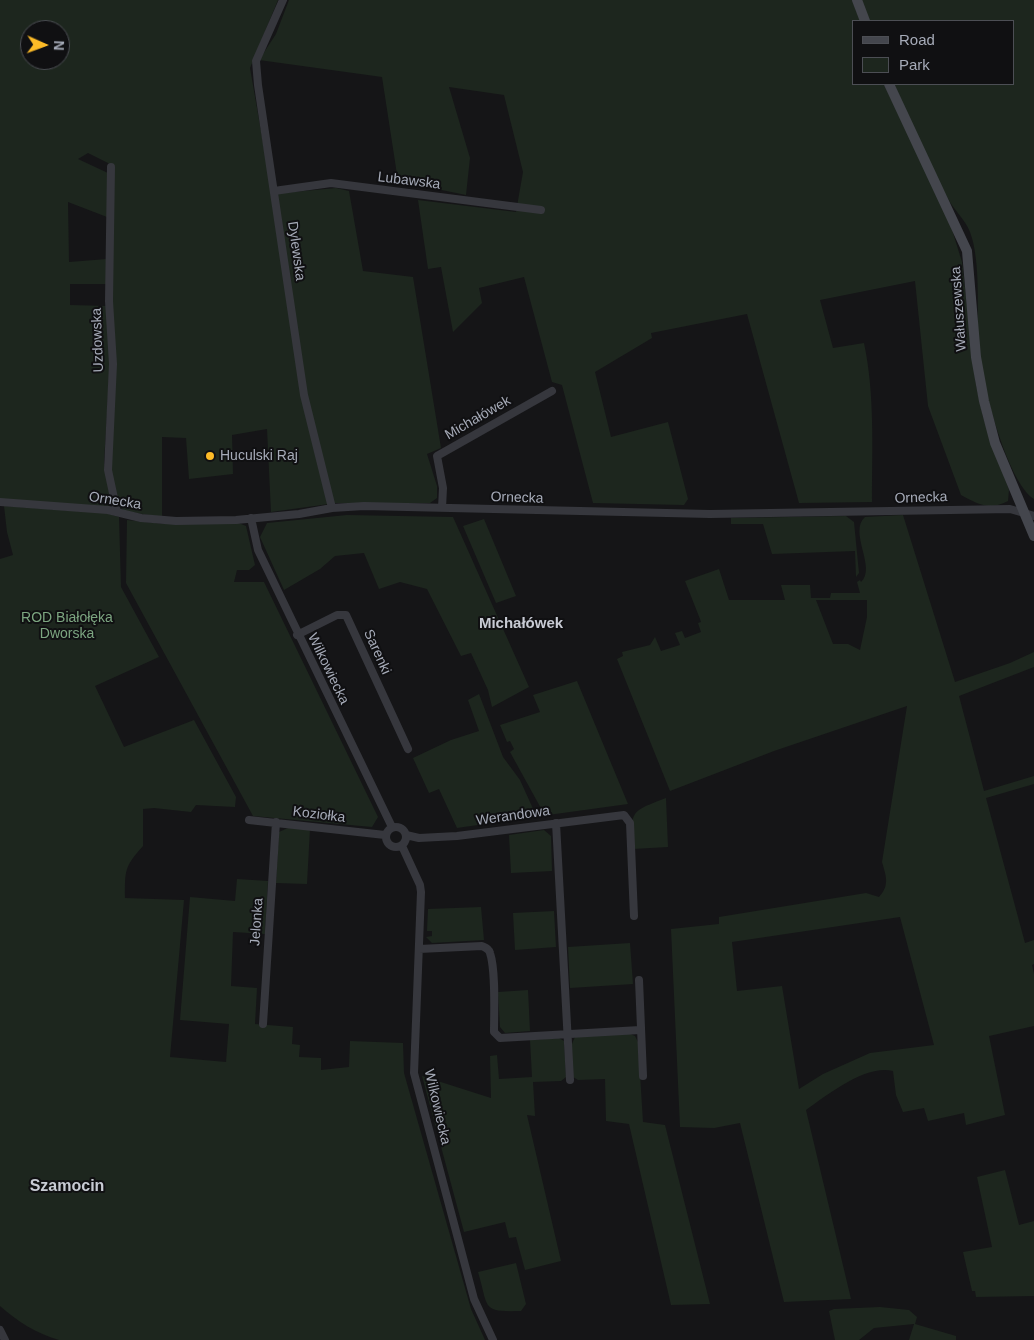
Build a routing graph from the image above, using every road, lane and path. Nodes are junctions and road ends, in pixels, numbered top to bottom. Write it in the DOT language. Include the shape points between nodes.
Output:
graph roads {
  1 [pos="283,0"];
  2 [pos="857,0"];
  3 [pos="865,20"];
  4 [pos="889,85"];
  5 [pos="111,167"];
  6 [pos="274,191"];
  7 [pos="541,210"];
  8 [pos="552,391"];
  9 [pos="0,502"];
  10 [pos="332,508"];
  11 [pos="442,508"];
  12 [pos="117,512"];
  13 [pos="1023,512"];
  14 [pos="1034,516"];
  15 [pos="251,518"];
  16 [pos="1034,536"];
  17 [pos="297,634"];
  18 [pos="408,749"];
  19 [pos="249,820"];
  20 [pos="276,822"];
  21 [pos="556,823"];
  22 [pos="392,827"];
  23 [pos="386,835"];
  24 [pos="406,835"];
  25 [pos="402,846"];
  26 [pos="634,916"];
  27 [pos="419,949"];
  28 [pos="639,980"];
  29 [pos="262,1024"];
  30 [pos="640,1030"];
  31 [pos="568,1034"];
  32 [pos="643,1076"];
  33 [pos="570,1080"];
  34 [pos="0,1330"];
  35 [pos="5,1340"];
  36 [pos="493,1340"];
  1 -- 6 [label="street, Dylewska" via="256,61"];
  2 -- 3 [label="street"];
  4 -- 13 [label="street, Wałuszewska" via="967,251 976,357 984,401 995,443"];
  5 -- 12 [label="street, Uzdowska" via="109,301 113,364 108,470"];
  6 -- 7 [label="street, Lubawska" via="331,183"];
  6 -- 10 [label="street, Dylewska" via="304,395"];
  8 -- 11 [label="street, Michałówek" via="438,456 443,488"];
  9 -- 12 [label="street, Ornecka"];
  10 -- 11 [label="street, Ornecka"];
  10 -- 15 [label="street, Ornecka"];
  11 -- 13 [label="street, Ornecka" via="710,514"];
  12 -- 15 [label="street, Ornecka" via="155,520"];
  13 -- 14 [label="street, Ornecka"];
  13 -- 16 [label="street"];
  15 -- 17 [label="street, Wilkowiecka" via="258,550"];
  17 -- 18 [label="street, Sarenki" via="338,615 346,615"];
  17 -- 22 [label="street, Wilkowiecka"];
  19 -- 20 [label="street, Koziołka"];
  20 -- 23 [label="street, Koziołka"];
  20 -- 29 [label="street, Jelonka"];
  21 -- 24 [label="street, Werandowa" via="457,836 419,838"];
  21 -- 26 [label="street, Werandowa" via="624,815 630,822"];
  21 -- 31 [label="street"];
  22 -- 23 [label="street"];
  22 -- 24 [label="street" via="399,827"];
  23 -- 25 [label="street" via="390,846"];
  24 -- 25 [label="street"];
  25 -- 27 [label="street, Wilkowiecka" via="420,885"];
  27 -- 31 [label="street" via="487,948 492,966 494,1032 500,1038"];
  27 -- 36 [label="street, Wilkowiecka" via="414,1073 474,1299"];
  28 -- 30 [label="street"];
  30 -- 31 [label="street"];
  30 -- 32 [label="street"];
  31 -- 33 [label="street"];
  34 -- 35 [label="street"];
}
